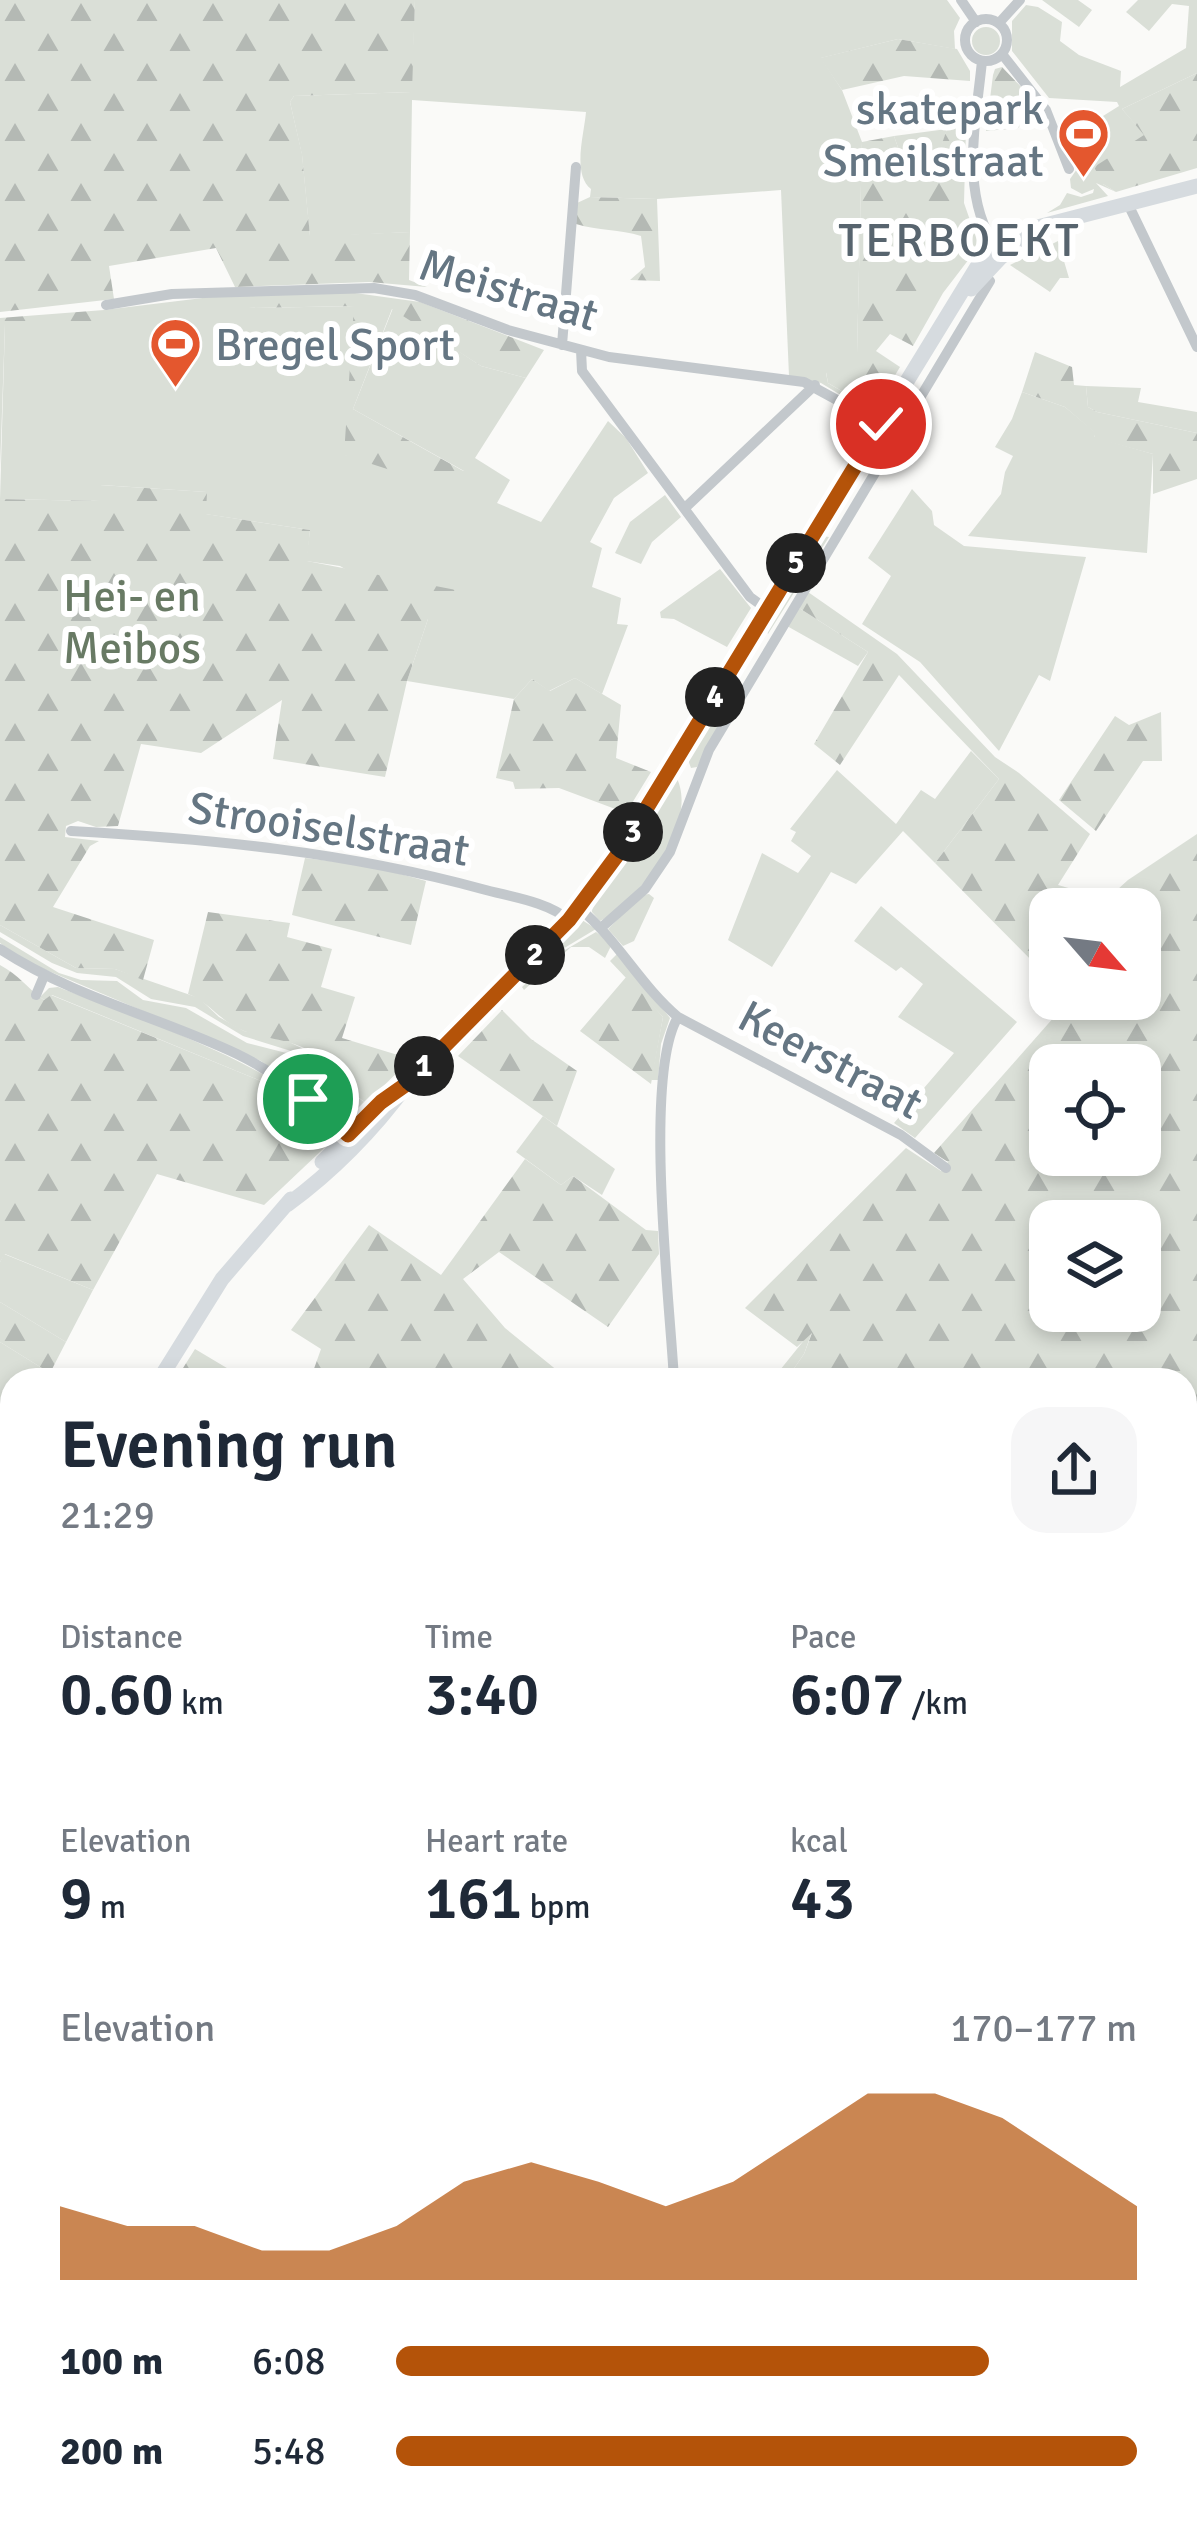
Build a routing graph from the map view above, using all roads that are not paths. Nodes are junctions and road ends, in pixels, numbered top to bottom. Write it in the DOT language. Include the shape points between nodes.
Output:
graph roads {
  1 [pos="961,0"];
  2 [pos="1020,0"];
  3 [pos="976,22"];
  4 [pos="999,23"];
  5 [pos="1002,54"];
  6 [pos="982,61"];
  7 [pos="576,166"];
  8 [pos="1069,169"];
  9 [pos="1197,186"];
  10 [pos="574,193"];
  11 [pos="589,194"];
  12 [pos="1128,204"];
  13 [pos="998,252"];
  14 [pos="980,270"];
  15 [pos="106,305"];
  16 [pos="562,345"];
  17 [pos="1197,346"];
  18 [pos="581,350"];
  19 [pos="814,385"];
  20 [pos="881,424"];
  21 [pos="685,508"];
  22 [pos="768,610"];
  23 [pos="71,831"];
  24 [pos="574,914"];
  25 [pos="602,928"];
  26 [pos="0,949"];
  27 [pos="44,976"];
  28 [pos="37,995"];
  29 [pos="679,1017"];
  30 [pos="352,1139"];
  31 [pos="946,1168"];
  32 [pos="166,1368"];
  33 [pos="673,1368"];
  1 -- 3 [label="street"];
  2 -- 4 [label="street"];
  3 -- 4 [label="street"];
  3 -- 6 [label="street" via="966,44"];
  4 -- 5 [label="street" via="1007,36"];
  5 -- 6 [label="street"];
  5 -- 8 [label="street" via="1046,110"];
  6 -- 13 [label="street" via="974,188"];
  7 -- 10 [label="street"];
  9 -- 12 [label="main road"];
  10 -- 11 [label="street"];
  10 -- 16 [label="street"];
  12 -- 13 [label="main road" via="1022,232"];
  12 -- 17 [label="street"];
  13 -- 14 [label="main road"];
  14 -- 20 [label="main road"];
  14 -- 25 [label="street" via="990,281 709,750 670,852 645,889"];
  15 -- 16 [label="street, Meistraat" via="172,294 374,288"];
  16 -- 18 [label="street, Meistraat"];
  18 -- 19 [label="street, Meistraat"];
  18 -- 21 [label="street" via="582,371"];
  19 -- 20 [label="street, Meistraat"];
  19 -- 21 [label="street"];
  20 -- 22 [label="main road"];
  21 -- 22 [label="street"];
  22 -- 24 [label="main road"];
  23 -- 24 [label="street, Strooiselstraat" via="372,862"];
  24 -- 25 [label="street, Strooiselstraat"];
  24 -- 30 [label="main road"];
  25 -- 29 [label="street, Keerstraat"];
  26 -- 27 [label="street"];
  27 -- 28 [label="street"];
  27 -- 30 [label="street" via="236,1054 308,1099"];
  29 -- 31 [label="street, Keerstraat" via="901,1135"];
  29 -- 33 [label="street" via="664,1047 661,1114"];
  30 -- 32 [label="main road" via="222,1279"];
}
